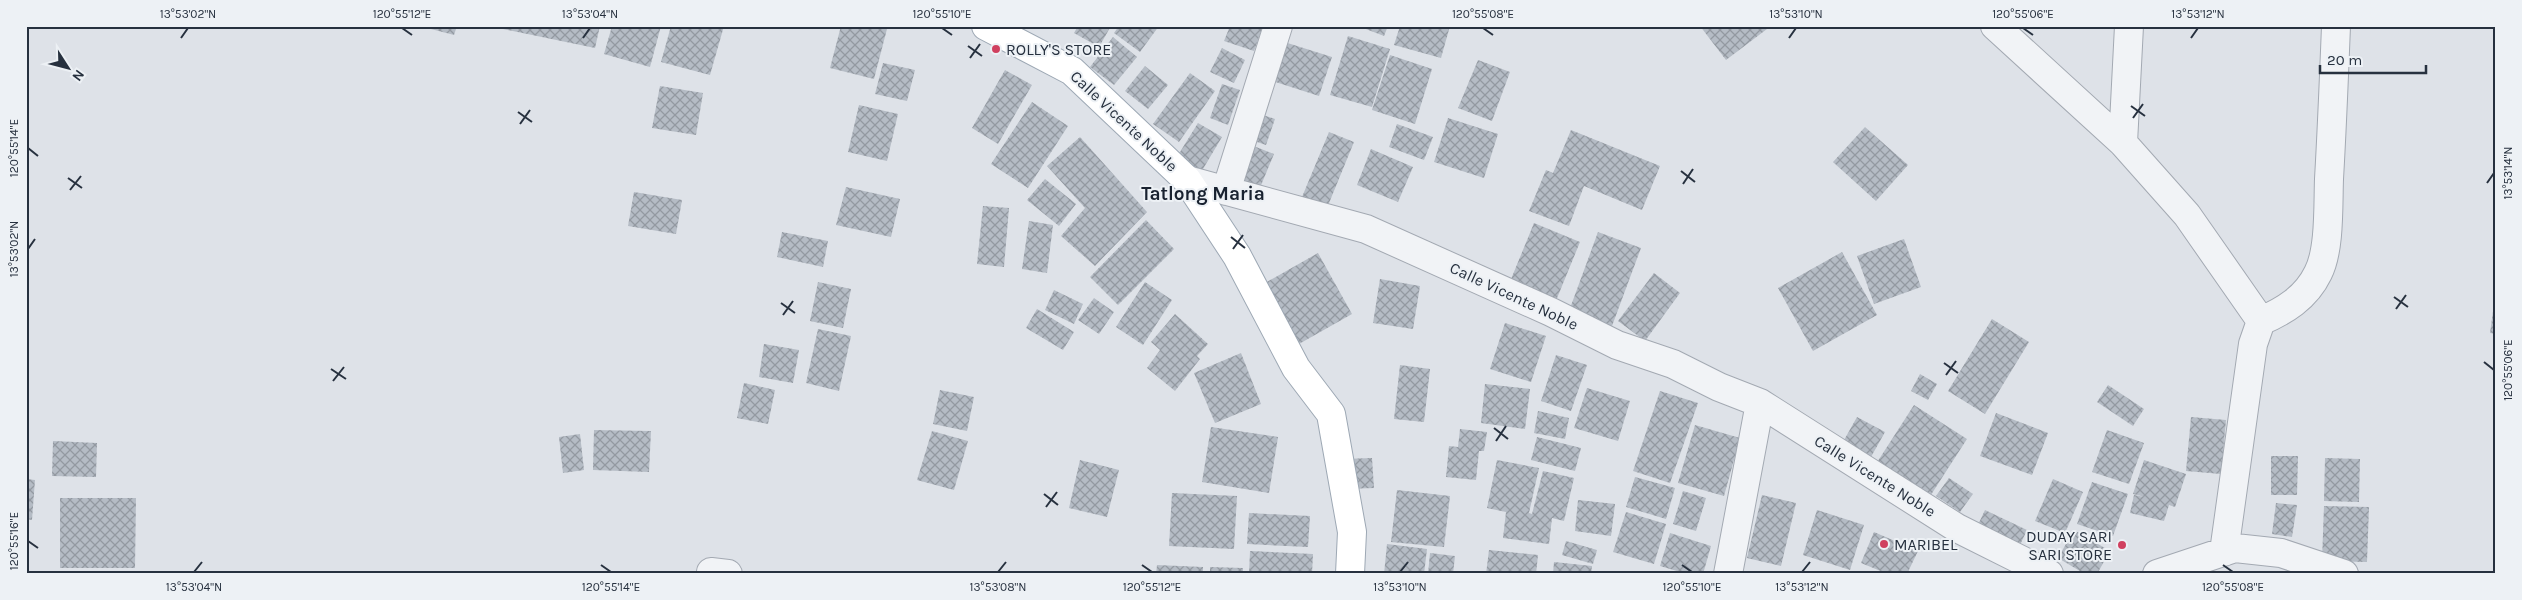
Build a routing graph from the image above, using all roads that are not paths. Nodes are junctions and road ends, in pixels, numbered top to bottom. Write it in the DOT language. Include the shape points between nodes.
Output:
graph roads {
  1 [pos="986,26"];
  2 [pos="1278,26"];
  3 [pos="1995,26"];
  4 [pos="2129,26"];
  5 [pos="2336,26"];
  6 [pos="2123,143"];
  7 [pos="1187,180"];
  8 [pos="1226,191"];
  9 [pos="2261,321"];
  10 [pos="1760,403"];
  11 [pos="2224,552"];
  12 [pos="1350,574"];
  13 [pos="1728,574"];
  14 [pos="2049,574"];
  15 [pos="2157,574"];
  16 [pos="2344,574"];
  1 -- 7 [label="main road, Calle Vicente Noble" via="1072,71"];
  2 -- 8 [label="street"];
  3 -- 6 [label="street"];
  4 -- 6 [label="street"];
  5 -- 9 [label="street" via="2323,254 2318,273 2304,293 2285,311"];
  6 -- 9 [label="street" via="2187,216"];
  7 -- 8 [label="street, Calle Vicente Noble"];
  7 -- 12 [label="main road" via="1237,256 1296,368 1331,414 1352,532"];
  8 -- 10 [label="street, Calle Vicente Noble" via="1366,229 1617,345 1673,364"];
  9 -- 11 [label="street" via="2252,344"];
  10 -- 13 [label="street"];
  10 -- 14 [label="street, Calle Vicente Noble" via="1957,528"];
  11 -- 15 [label="street"];
  11 -- 16 [label="street" via="2235,548 2281,553"];
}
